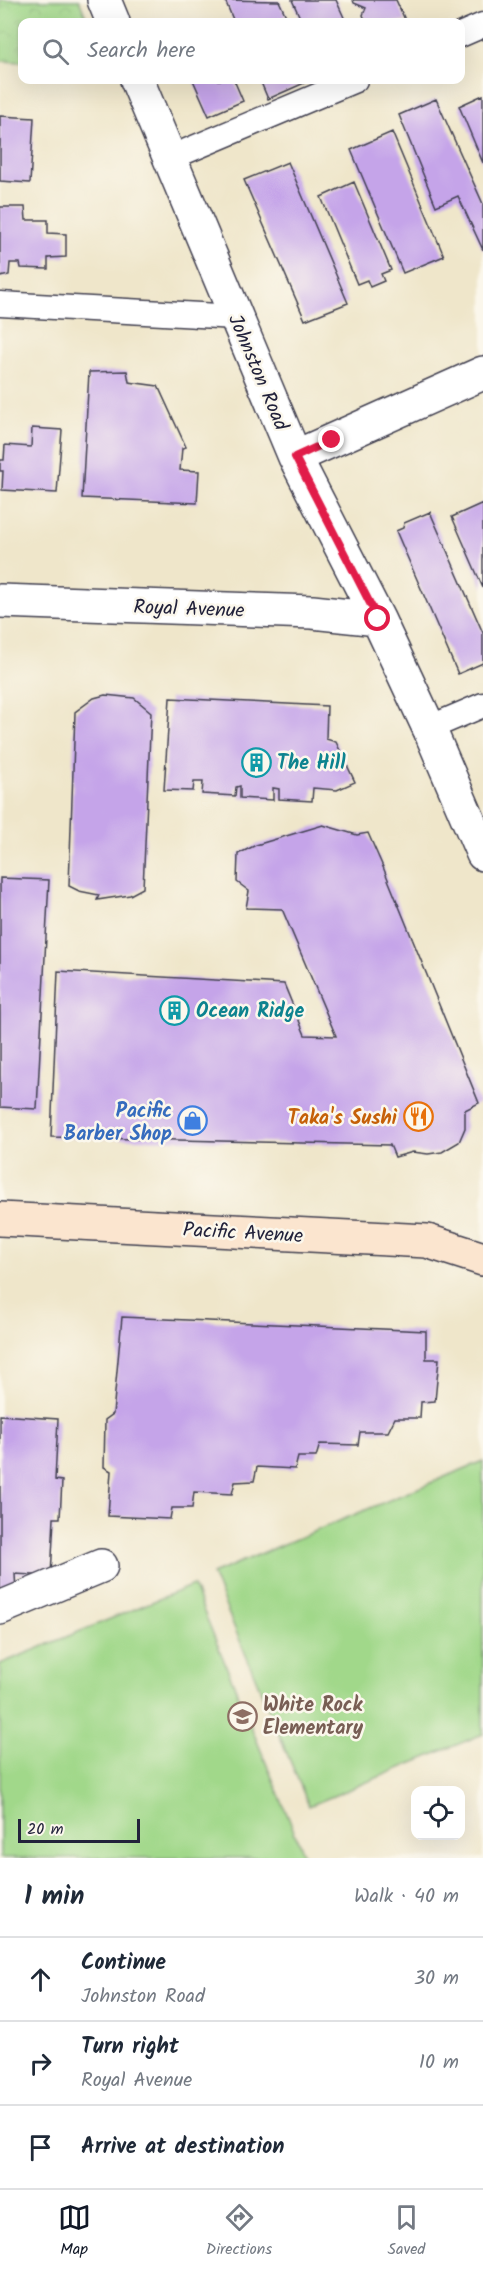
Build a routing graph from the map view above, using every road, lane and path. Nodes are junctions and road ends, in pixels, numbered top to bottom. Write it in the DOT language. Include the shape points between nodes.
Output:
graph roads {
  1 [pos="104,0"];
  2 [pos="111,18"];
  3 [pos="483,25"];
  4 [pos="465,33"];
  5 [pos="139,84"];
  6 [pos="346,84"];
  7 [pos="170,158"];
  8 [pos="0,304"];
  9 [pos="236,317"];
  10 [pos="483,373"];
  11 [pos="295,457"];
  12 [pos="0,601"];
  13 [pos="378,619"];
  14 [pos="483,705"];
  15 [pos="429,728"];
  16 [pos="483,854"];
  17 [pos="0,1219"];
  18 [pos="483,1258"];
  19 [pos="101,1566"];
  20 [pos="0,1608"];
  1 -- 2 [label="street"];
  3 -- 4 [label="lane"];
  5 -- 7 [label="street, Johnston Road"];
  6 -- 7 [label="lane"];
  7 -- 9 [label="street, Johnston Road"];
  8 -- 9 [label="lane"];
  9 -- 11 [label="street, Johnston Road"];
  10 -- 11 [label="street"];
  11 -- 13 [label="street, Johnston Road"];
  12 -- 13 [label="street, Royal Avenue" via="312,612"];
  13 -- 15 [label="street, Johnston Road"];
  14 -- 15 [label="lane"];
  15 -- 16 [label="street, Johnston Road"];
  17 -- 18 [label="street, Pacific Avenue" via="427,1241"];
  19 -- 20 [label="street"];
}
